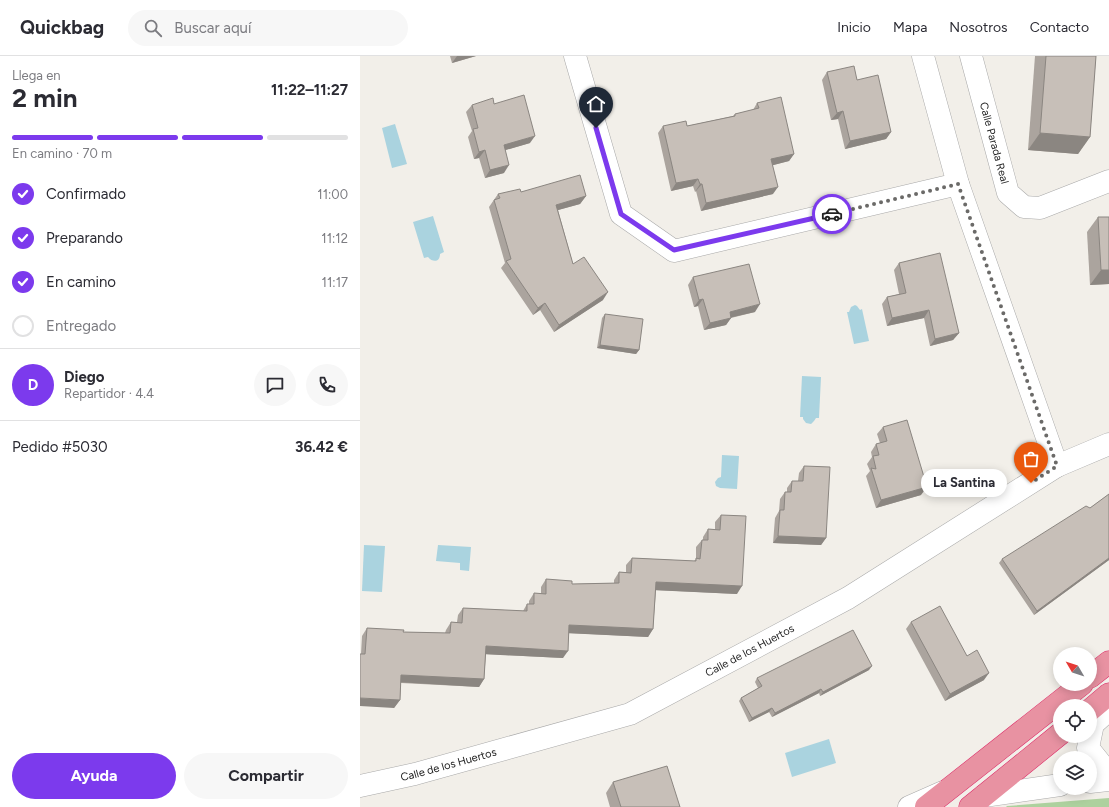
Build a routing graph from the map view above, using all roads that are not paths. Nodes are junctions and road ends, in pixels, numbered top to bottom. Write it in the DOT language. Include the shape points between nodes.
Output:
graph roads {
  1 [pos="575,56"];
  2 [pos="923,56"];
  3 [pos="971,56"];
  4 [pos="1109,181"];
  5 [pos="958,184"];
  6 [pos="1109,444"];
  7 [pos="1057,466"];
  8 [pos="1109,662"];
  9 [pos="1097,672"];
  10 [pos="1073,691"];
  11 [pos="1109,694"];
  12 [pos="1097,704"];
  13 [pos="1109,710"];
  14 [pos="1053,740"];
  15 [pos="1109,774"];
  16 [pos="1109,780"];
  17 [pos="1097,781"];
  18 [pos="360,786"];
  19 [pos="1053,787"];
  20 [pos="946,791"];
  21 [pos="977,803"];
  22 [pos="909,807"];
  23 [pos="926,807"];
  1 -- 5 [label="street" via="621,214 674,250"];
  2 -- 5 [label="street"];
  3 -- 4 [label="street, Calle Parada Real" via="1008,193 1024,207 1040,208"];
  5 -- 7 [label="street"];
  6 -- 7 [label="street, Calle de los Huertos"];
  7 -- 18 [label="street, Calle de los Huertos" via="848,598 630,714 415,774"];
  8 -- 9 [label="highway"];
  10 -- 20 [label="highway"];
  11 -- 12 [label="highway"];
  13 -- 15 [label="street" via="1093,724 1088,748"];
  14 -- 21 [label="highway"];
  16 -- 17 [label="street"];
  19 -- 21 [label="street"];
  20 -- 22 [label="street"];
  20 -- 23 [label="highway"];
}
